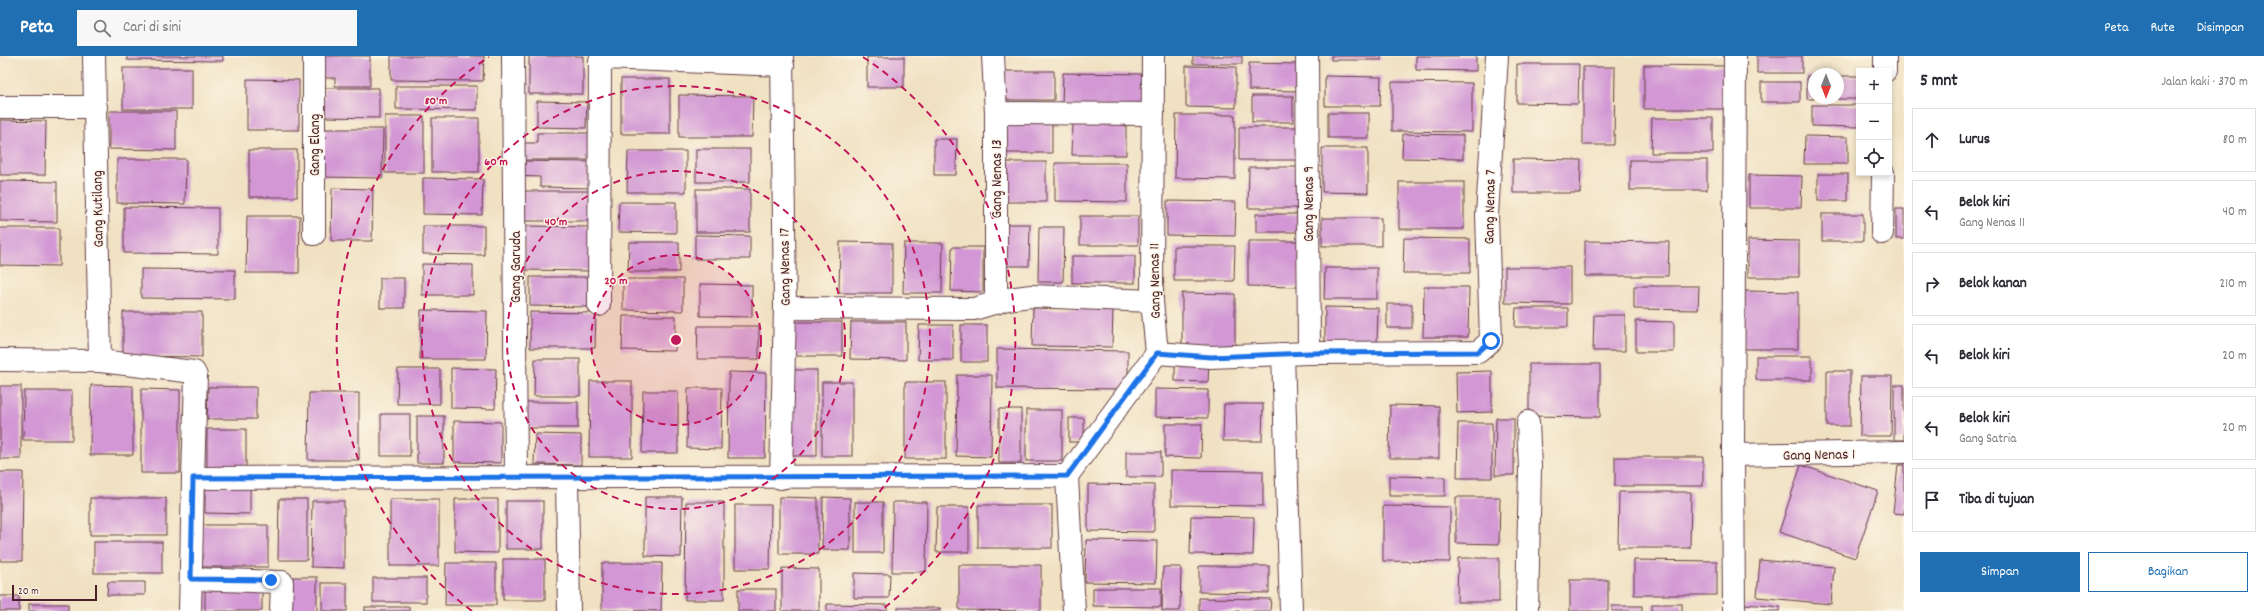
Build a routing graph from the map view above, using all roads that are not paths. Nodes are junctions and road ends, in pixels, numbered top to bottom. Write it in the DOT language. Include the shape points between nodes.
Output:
graph roads {
  1 [pos="94,56"];
  2 [pos="314,56"];
  3 [pos="513,56"];
  4 [pos="993,56"];
  5 [pos="1153,56"];
  6 [pos="1307,56"];
  7 [pos="1497,56"];
  8 [pos="1736,56"];
  9 [pos="1885,56"];
  10 [pos="604,57"];
  11 [pos="782,60"];
  12 [pos="1885,68"];
  13 [pos="0,106"];
  14 [pos="96,107"];
  15 [pos="996,113"];
  16 [pos="1153,114"];
  17 [pos="1883,176"];
  18 [pos="1882,233"];
  19 [pos="314,234"];
  20 [pos="1152,300"];
  21 [pos="996,303"];
  22 [pos="599,305"];
  23 [pos="785,308"];
  24 [pos="1157,353"];
  25 [pos="1309,353"];
  26 [pos="1283,354"];
  27 [pos="0,360"];
  28 [pos="100,361"];
  29 [pos="1528,422"];
  30 [pos="1904,452"];
  31 [pos="1733,455"];
  32 [pos="1067,476"];
  33 [pos="193,478"];
  34 [pos="516,478"];
  35 [pos="567,478"];
  36 [pos="781,478"];
  37 [pos="191,579"];
  38 [pos="190,611"];
  39 [pos="281,611"];
  40 [pos="569,611"];
  41 [pos="1074,611"];
  42 [pos="1291,611"];
  43 [pos="1527,611"];
  44 [pos="1734,611"];
  1 -- 14 [label="street, Gang Kutilang"];
  2 -- 19 [label="street, Gang Elang"];
  3 -- 34 [label="street, Gang Garuda"];
  4 -- 15 [label="street, Gang Nenas 13"];
  5 -- 16 [label="street, Gang Nenas 11"];
  6 -- 25 [label="street, Gang Nenas 9"];
  7 -- 25 [label="street, Gang Nenas 7" via="1488,215 1491,341 1478,352"];
  8 -- 31 [label="street"];
  9 -- 12 [label="street"];
  10 -- 11 [label="street"];
  10 -- 22 [label="street" via="600,62"];
  11 -- 23 [label="street, Gang Nenas 17"];
  13 -- 14 [label="street"];
  14 -- 28 [label="street, Gang Kutilang"];
  15 -- 16 [label="street"];
  15 -- 21 [label="street, Gang Nenas 13"];
  16 -- 20 [label="street, Gang Nenas 11"];
  17 -- 18 [label="street"];
  20 -- 21 [label="street" via="1031,296"];
  20 -- 24 [label="street, Gang Nenas 11"];
  21 -- 23 [label="street" via="974,309"];
  23 -- 36 [label="street, Gang Nenas 17"];
  24 -- 26 [label="street" via="1211,357"];
  24 -- 32 [label="street"];
  25 -- 26 [label="street"];
  26 -- 42 [label="street"];
  27 -- 28 [label="street"];
  28 -- 33 [label="street" via="194,372 196,376"];
  29 -- 43 [label="street" via="1530,468"];
  30 -- 31 [label="street, Gang Nenas 1"];
  31 -- 44 [label="street"];
  32 -- 36 [label="street"];
  32 -- 41 [label="street"];
  33 -- 34 [label="street"];
  33 -- 37 [label="street"];
  34 -- 35 [label="street"];
  35 -- 36 [label="street"];
  35 -- 40 [label="street"];
  37 -- 38 [label="street"];
  37 -- 39 [label="street" via="282,582"];
}
